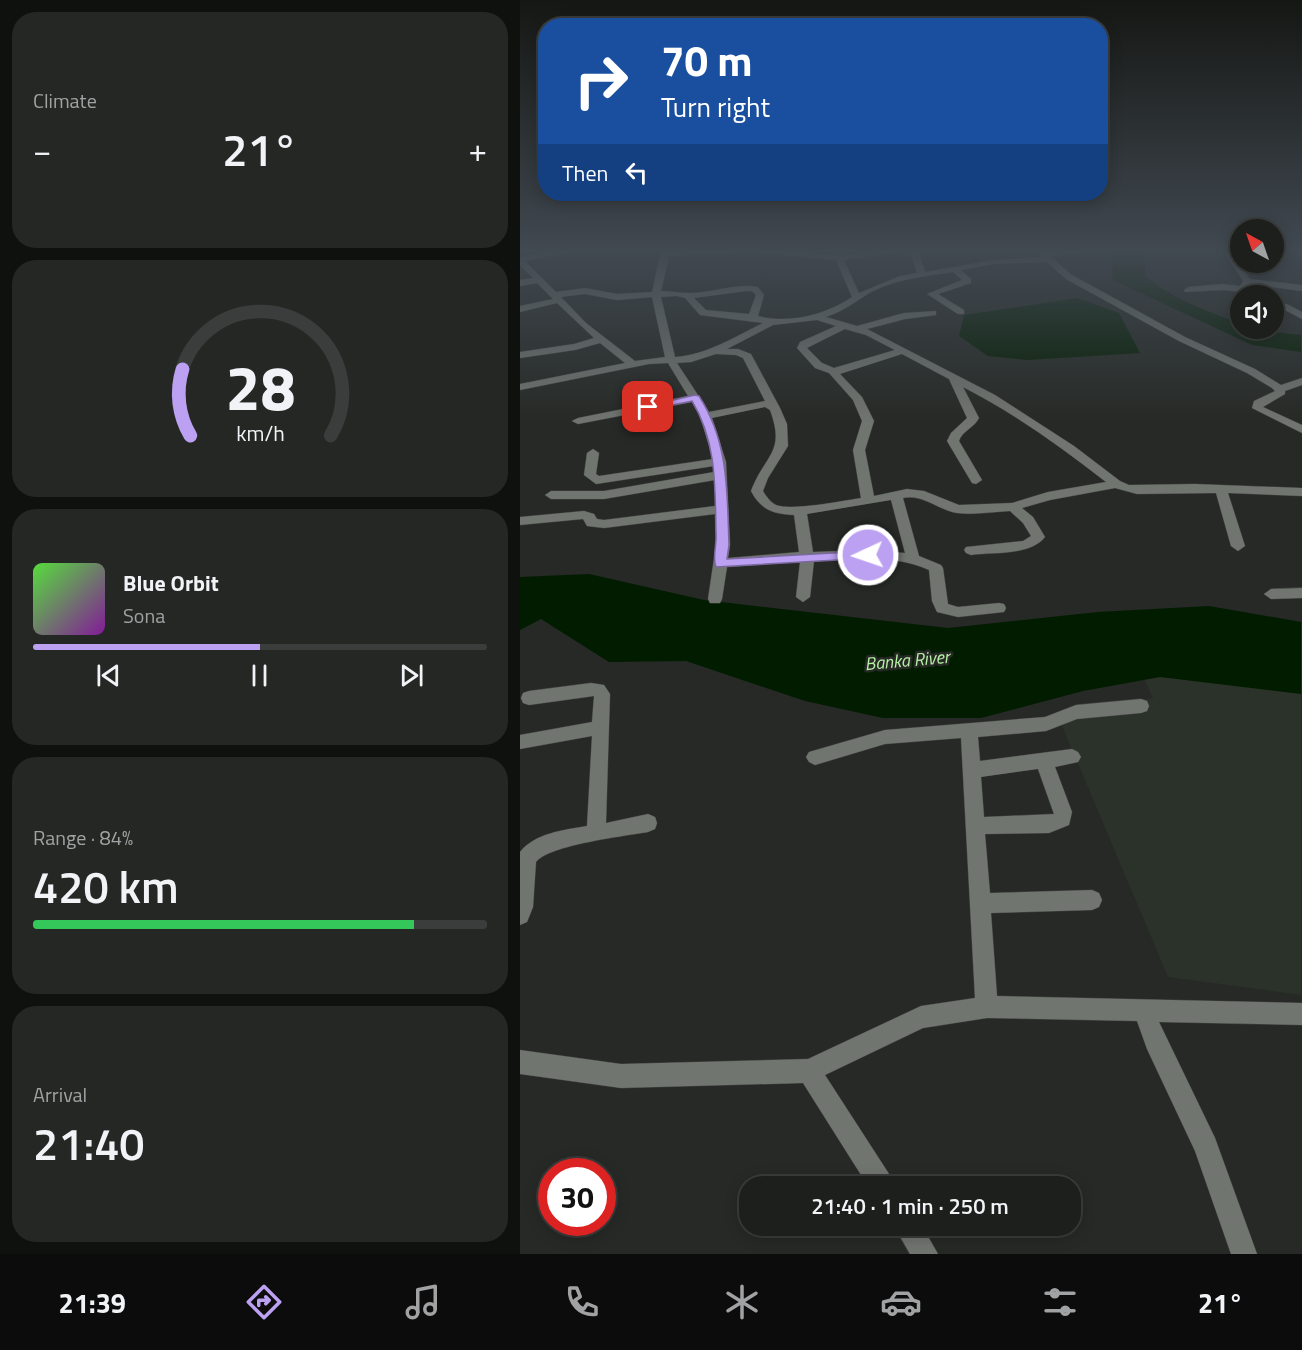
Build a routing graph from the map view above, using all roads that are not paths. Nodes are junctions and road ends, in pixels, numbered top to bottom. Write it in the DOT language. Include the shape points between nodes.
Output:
graph roads {
  1 [pos="568,309"];
  2 [pos="659,309"];
  3 [pos="699,309"];
  4 [pos="755,309"];
  5 [pos="842,309"];
  6 [pos="955,309"];
  7 [pos="1126,309"];
  8 [pos="1289,309"];
  9 [pos="961,312"];
  10 [pos="933,314"];
  11 [pos="1302,316"];
  12 [pos="817,317"];
  13 [pos="752,318"];
  14 [pos="771,322"];
  15 [pos="846,325"];
  16 [pos="858,329"];
  17 [pos="603,339"];
  18 [pos="713,351"];
  19 [pos="903,351"];
  20 [pos="520,355"];
  21 [pos="670,359"];
  22 [pos="633,364"];
  23 [pos="833,372"];
  24 [pos="954,378"];
  25 [pos="1302,381"];
  26 [pos="520,387"];
  27 [pos="1280,389"];
  28 [pos="695,398"];
  29 [pos="772,405"];
  30 [pos="706,416"];
  31 [pos="578,422"];
  32 [pos="1302,430"];
  33 [pos="593,453"];
  34 [pos="720,469"];
  35 [pos="976,480"];
  36 [pos="1116,484"];
  37 [pos="1221,489"];
  38 [pos="1297,491"];
  39 [pos="551,495"];
  40 [pos="896,495"];
  41 [pos="868,500"];
  42 [pos="1013,507"];
  43 [pos="1302,507"];
  44 [pos="722,509"];
  45 [pos="800,509"];
  46 [pos="520,521"];
  47 [pos="1238,546"];
  48 [pos="971,550"];
  49 [pos="807,559"];
  50 [pos="913,559"];
  51 [pos="720,564"];
  52 [pos="1302,593"];
  53 [pos="1271,594"];
  54 [pos="803,597"];
  55 [pos="715,599"];
  56 [pos="1000,608"];
  57 [pos="529,698"];
  58 [pos="1141,706"];
  59 [pos="599,728"];
  60 [pos="969,731"];
  61 [pos="520,742"];
  62 [pos="815,757"];
  63 [pos="1072,757"];
  64 [pos="1044,761"];
  65 [pos="972,770"];
  66 [pos="648,823"];
  67 [pos="975,826"];
  68 [pos="596,833"];
  69 [pos="1092,900"];
  70 [pos="980,903"];
  71 [pos="520,915"];
  72 [pos="987,1007"];
  73 [pos="1144,1010"];
  74 [pos="1302,1014"];
  75 [pos="520,1062"];
  76 [pos="809,1071"];
  77 [pos="876,1176"];
  78 [pos="913,1236"];
  79 [pos="925,1254"];
  80 [pos="1244,1254"];
  1 -- 17 [label="street"];
  2 -- 21 [label="street"];
  3 -- 13 [label="street" via="703,313"];
  4 -- 13 [label="street"];
  5 -- 12 [label="street"];
  6 -- 9 [label="street"];
  7 -- 27 [label="street"];
  8 -- 11 [label="street"];
  10 -- 16 [label="street" via="904,316"];
  12 -- 14 [label="street"];
  12 -- 15 [label="street"];
  13 -- 14 [label="street"];
  14 -- 18 [label="street"];
  15 -- 16 [label="street"];
  15 -- 23 [label="street" via="803,344 802,348 818,367"];
  16 -- 19 [label="street"];
  17 -- 20 [label="street"];
  17 -- 22 [label="street"];
  18 -- 21 [label="street"];
  18 -- 29 [label="street" via="747,356"];
  19 -- 23 [label="street"];
  19 -- 24 [label="street"];
  21 -- 22 [label="street"];
  21 -- 28 [label="street"];
  22 -- 26 [label="street"];
  23 -- 41 [label="street" via="858,399 868,421 859,450"];
  24 -- 35 [label="street" via="973,418 955,435 954,441"];
  24 -- 36 [label="street" via="1033,423"];
  25 -- 27 [label="street"];
  27 -- 32 [label="street" via="1277,396 1258,403 1257,408"];
  28 -- 30 [label="street"];
  28 -- 31 [label="street"];
  29 -- 30 [label="street"];
  29 -- 45 [label="street" via="784,437 783,450 757,491 773,509"];
  30 -- 34 [label="street"];
  33 -- 34 [label="street" via="590,475 596,480"];
  34 -- 39 [label="street" via="612,494"];
  34 -- 44 [label="street"];
  36 -- 37 [label="street" via="1137,490"];
  36 -- 42 [label="street"];
  37 -- 38 [label="street"];
  37 -- 47 [label="street"];
  38 -- 43 [label="street"];
  40 -- 41 [label="street"];
  40 -- 42 [label="street" via="920,494 958,509"];
  40 -- 50 [label="street"];
  41 -- 45 [label="street"];
  42 -- 48 [label="street" via="1038,537 1032,542"];
  44 -- 46 [label="street" via="604,524 592,524 584,515"];
  44 -- 51 [label="street"];
  45 -- 49 [label="street"];
  49 -- 50 [label="street" via="868,555"];
  49 -- 51 [label="street"];
  49 -- 54 [label="street"];
  50 -- 56 [label="street" via="930,562 936,568 942,608 958,612"];
  51 -- 55 [label="street"];
  52 -- 53 [label="street"];
  57 -- 59 [label="street" via="598,690 603,700"];
  58 -- 60 [label="street" via="1076,712 1046,724"];
  59 -- 61 [label="street"];
  59 -- 68 [label="street"];
  60 -- 62 [label="street" via="885,737"];
  60 -- 65 [label="street"];
  63 -- 64 [label="street"];
  64 -- 65 [label="street"];
  64 -- 67 [label="street" via="1062,819 1049,824"];
  65 -- 67 [label="street"];
  66 -- 68 [label="street"];
  67 -- 70 [label="street"];
  68 -- 71 [label="street" via="551,842 532,852 527,859"];
  69 -- 70 [label="street"];
  70 -- 72 [label="street"];
  72 -- 73 [label="street"];
  72 -- 76 [label="street" via="921,1017"];
  73 -- 74 [label="street"];
  73 -- 80 [label="street" via="1206,1147"];
  75 -- 76 [label="street" via="621,1076"];
  76 -- 77 [label="street"];
  78 -- 79 [label="street"];
}
